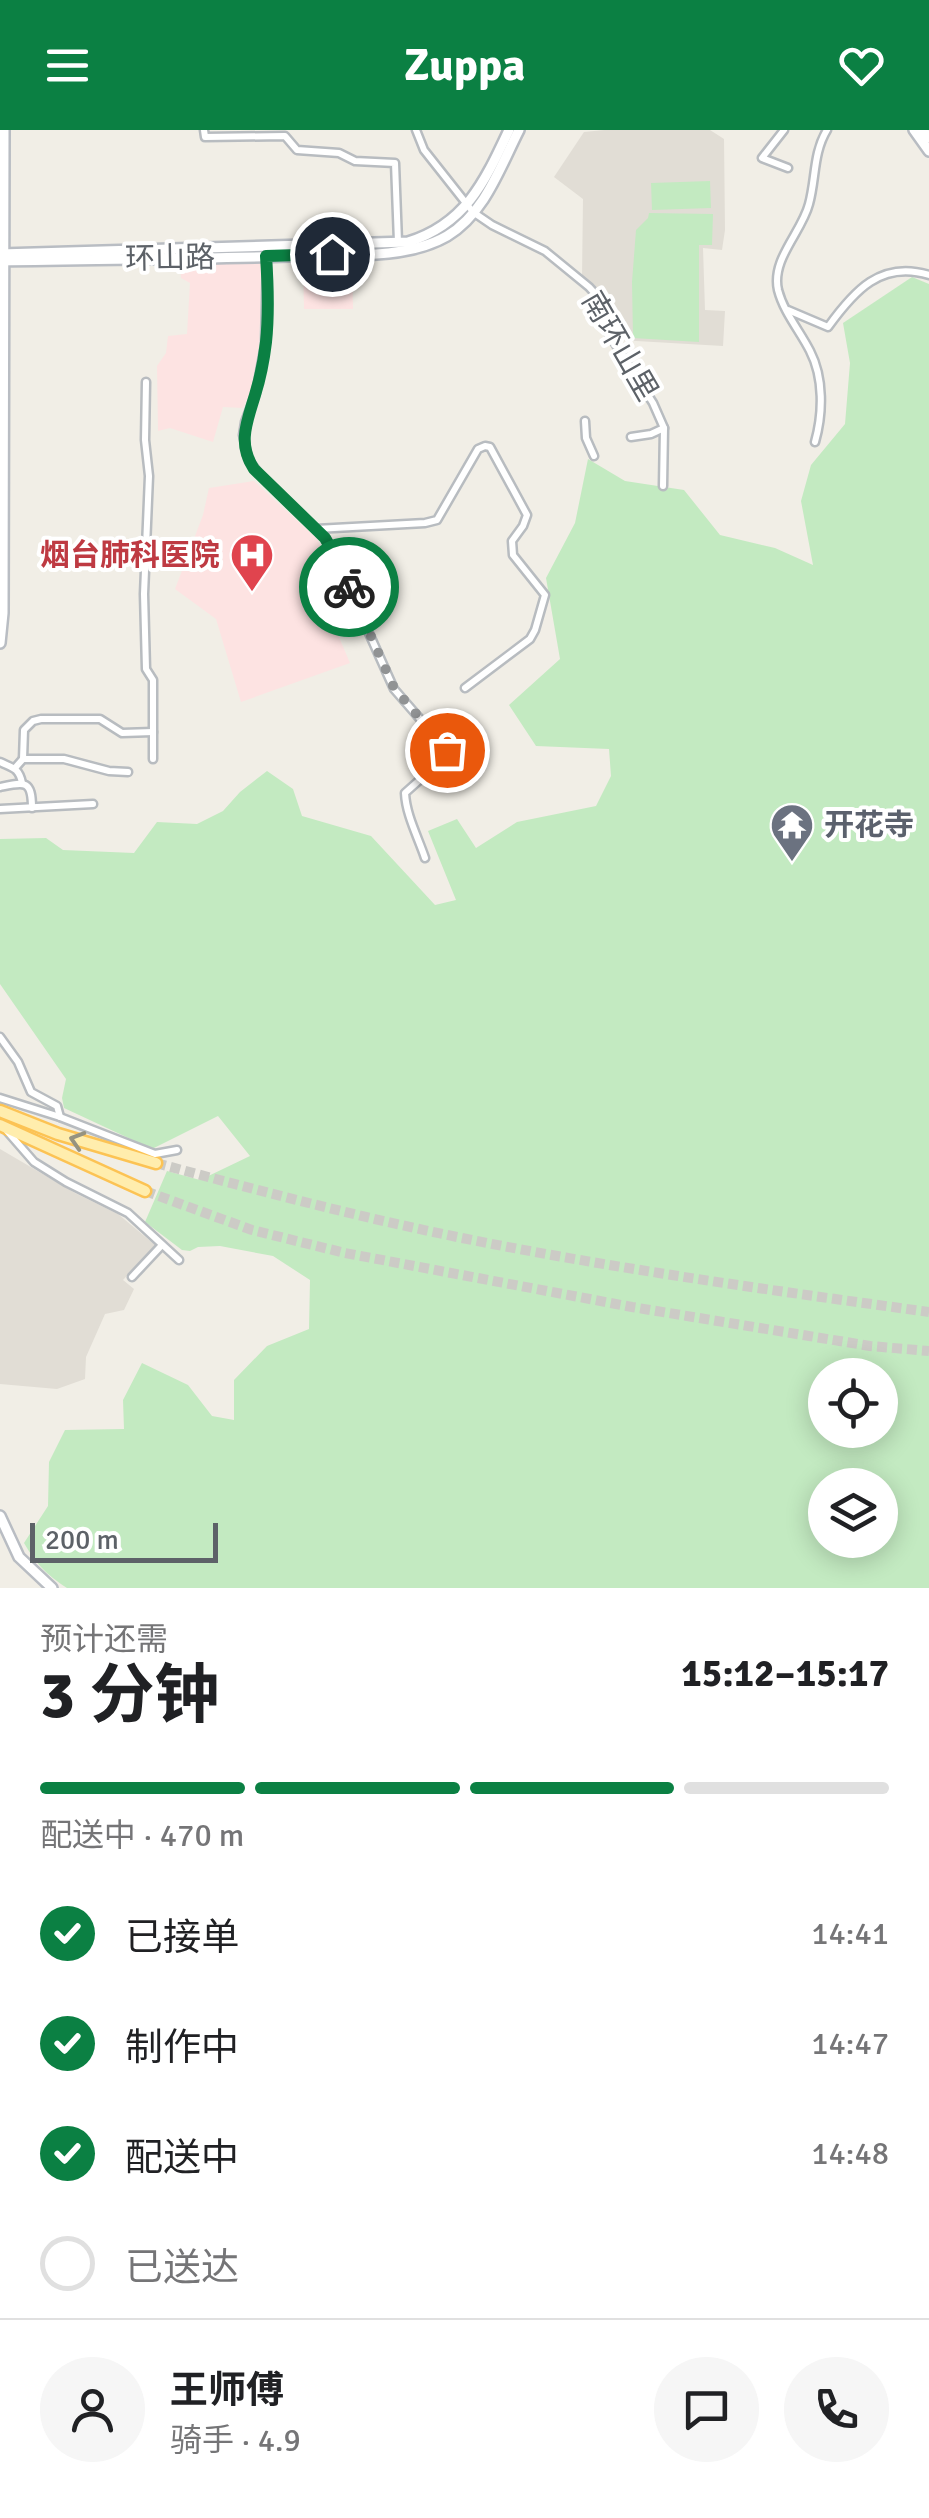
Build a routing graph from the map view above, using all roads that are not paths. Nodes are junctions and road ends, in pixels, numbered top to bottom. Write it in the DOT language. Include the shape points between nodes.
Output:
graph roads {
  1 [pos="4,130"];
  2 [pos="204,130"];
  3 [pos="416,130"];
  4 [pos="509,130"];
  5 [pos="519,130"];
  6 [pos="784,130"];
  7 [pos="827,130"];
  8 [pos="914,130"];
  9 [pos="923,130"];
  10 [pos="929,138"];
  11 [pos="929,151"];
  12 [pos="788,168"];
  13 [pos="470,208"];
  14 [pos="398,244"];
  15 [pos="266,256"];
  16 [pos="2,258"];
  17 [pos="929,275"];
  18 [pos="787,309"];
  19 [pos="146,382"];
  20 [pos="584,420"];
  21 [pos="664,428"];
  22 [pos="630,437"];
  23 [pos="814,442"];
  24 [pos="594,456"];
  25 [pos="663,486"];
  26 [pos="315,530"];
  27 [pos="0,643"];
  28 [pos="465,688"];
  29 [pos="152,732"];
  30 [pos="23,758"];
  31 [pos="153,758"];
  32 [pos="0,762"];
  33 [pos="15,768"];
  34 [pos="128,772"];
  35 [pos="22,783"];
  36 [pos="0,786"];
  37 [pos="93,804"];
  38 [pos="32,808"];
  39 [pos="0,809"];
  40 [pos="426,858"];
  41 [pos="0,1037"];
  42 [pos="0,1098"];
  43 [pos="0,1111"];
  44 [pos="60,1117"];
  45 [pos="1,1126"];
  46 [pos="177,1150"];
  47 [pos="156,1163"];
  48 [pos="145,1191"];
  49 [pos="162,1245"];
  50 [pos="178,1260"];
  51 [pos="132,1276"];
  52 [pos="0,1516"];
  53 [pos="52,1588"];
  1 -- 16 [label="main road"];
  2 -- 14 [label="street" via="204,137 286,136 298,150 395,163"];
  3 -- 13 [label="street"];
  4 -- 13 [label="main road, 环山路"];
  5 -- 13 [label="main road, 环山路" via="492,185"];
  6 -- 12 [label="street" via="762,158"];
  7 -- 18 [label="street" via="817,149 809,206 778,271"];
  8 -- 11 [label="main road"];
  9 -- 10 [label="main road"];
  13 -- 14 [label="main road, 环山路" via="431,234"];
  13 -- 15 [label="main road, 环山路" via="451,234 409,250"];
  13 -- 21 [label="street, 南环山里" via="544,251 601,300 604,326"];
  14 -- 16 [label="main road, 环山路"];
  15 -- 16 [label="main road, 环山路"];
  15 -- 26 [label="street" via="266,345 245,422 245,448 258,474"];
  16 -- 27 [label="main road"];
  17 -- 18 [label="street" via="883,273 828,327"];
  18 -- 23 [label="street" via="812,354 821,391"];
  19 -- 29 [label="street"];
  20 -- 24 [label="street"];
  21 -- 22 [label="street"];
  21 -- 25 [label="street"];
  26 -- 28 [label="street" via="437,520 478,450 490,447 527,515 512,554 545,594 530,639"];
  26 -- 40 [label="street" via="341,566 394,688 447,750 446,764 405,793"];
  29 -- 30 [label="street" via="122,733 100,719 40,719 24,730"];
  29 -- 31 [label="street"];
  30 -- 33 [label="street"];
  30 -- 34 [label="street"];
  32 -- 33 [label="street"];
  33 -- 35 [label="street"];
  35 -- 36 [label="street"];
  35 -- 38 [label="street" via="32,794"];
  37 -- 38 [label="street"];
  38 -- 39 [label="street"];
  41 -- 44 [label="street" via="31,1092 57,1106"];
  42 -- 44 [label="street"];
  47 -- 43 [label="main road, one-way"];
  44 -- 46 [label="street" via="155,1154"];
  45 -- 48 [label="main road"];
  45 -- 49 [label="street" via="34,1162 128,1213"];
  49 -- 50 [label="street"];
  49 -- 51 [label="street"];
  52 -- 53 [label="main road" via="19,1558"];
}
